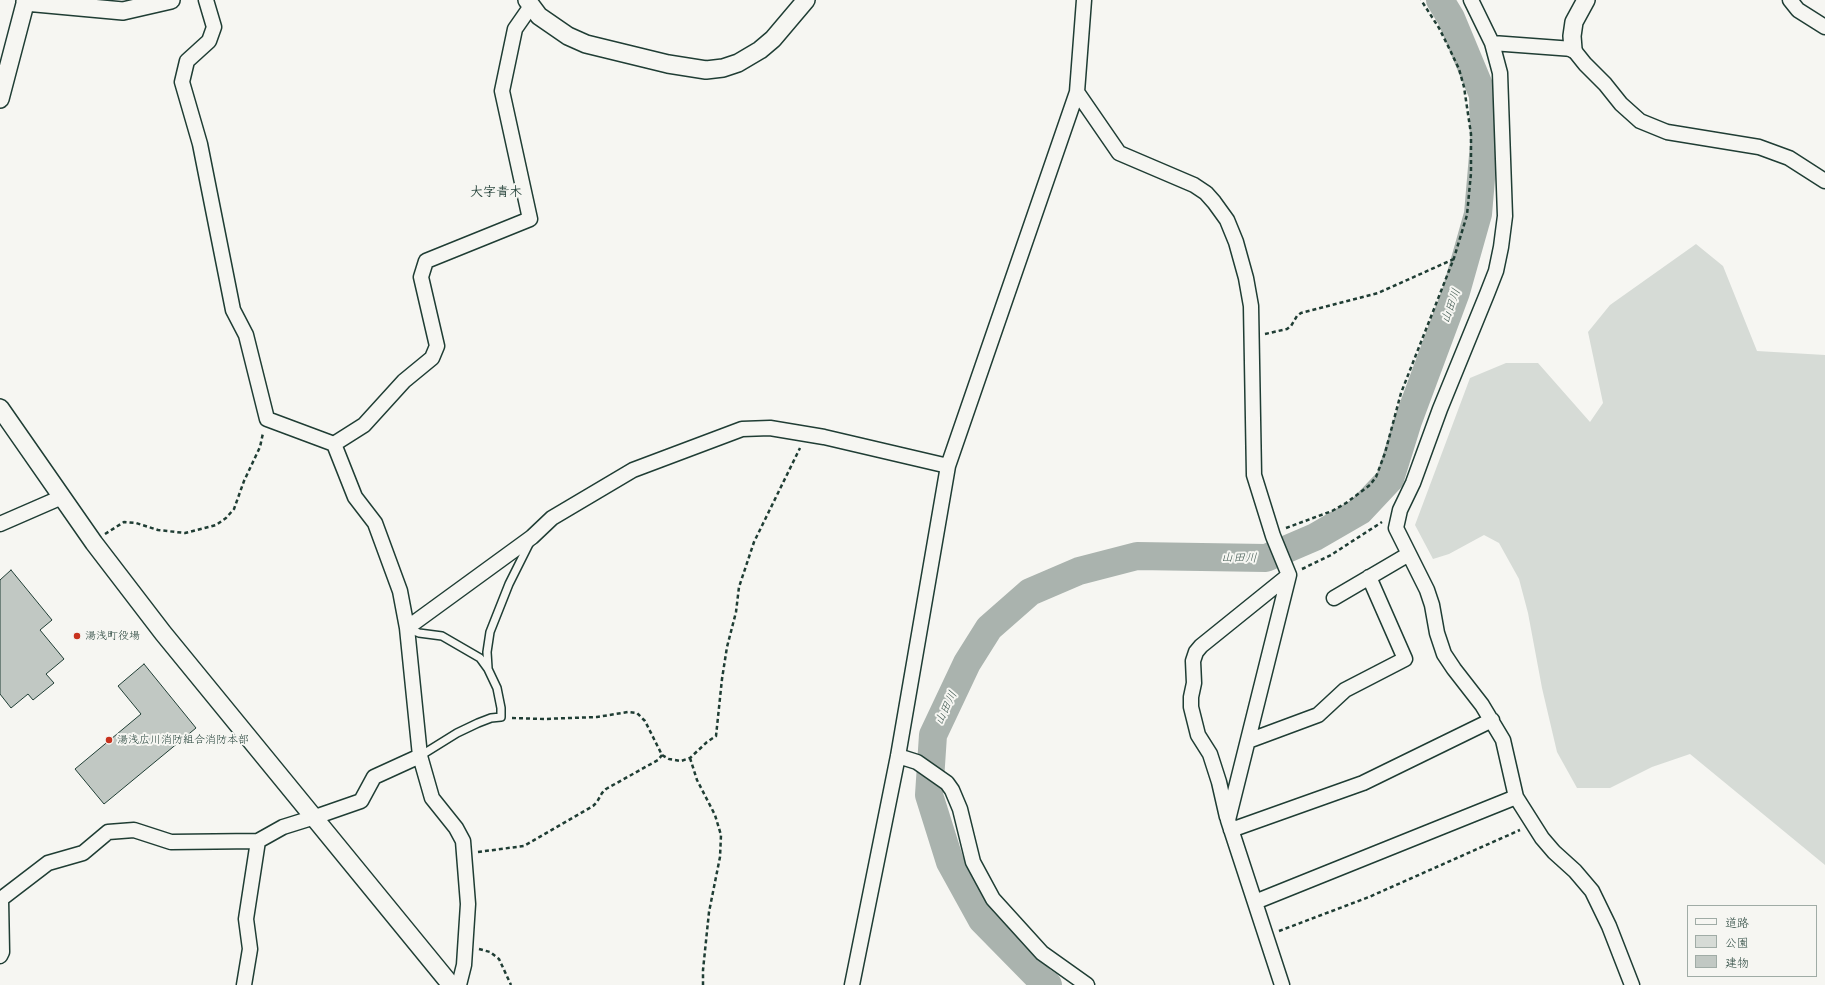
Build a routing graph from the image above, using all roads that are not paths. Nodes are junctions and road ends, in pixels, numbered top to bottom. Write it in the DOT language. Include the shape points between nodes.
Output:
graph roads {
  1 [pos="171,0"];
  2 [pos="206,0"];
  3 [pos="806,0"];
  4 [pos="1084,0"];
  5 [pos="1471,0"];
  6 [pos="1586,0"];
  7 [pos="1790,0"];
  8 [pos="26,1"];
  9 [pos="529,3"];
  10 [pos="1825,27"];
  11 [pos="1492,43"];
  12 [pos="1573,49"];
  13 [pos="1077,92"];
  14 [pos="0,99"];
  15 [pos="1825,181"];
  16 [pos="0,408"];
  17 [pos="334,444"];
  18 [pos="948,466"];
  19 [pos="62,497"];
  20 [pos="0,524"];
  21 [pos="532,537"];
  22 [pos="1409,554"];
  23 [pos="1288,573"];
  24 [pos="1369,577"];
  25 [pos="1334,598"];
  26 [pos="407,628"];
  27 [pos="488,669"];
  28 [pos="1492,720"];
  29 [pos="1248,741"];
  30 [pos="420,756"];
  31 [pos="898,756"];
  32 [pos="1516,796"];
  33 [pos="315,818"];
  34 [pos="1230,825"];
  35 [pos="258,841"];
  36 [pos="1255,902"];
  37 [pos="0,956"];
  38 [pos="244,985"];
  39 [pos="451,985"];
  40 [pos="459,985"];
  41 [pos="852,985"];
  42 [pos="1087,985"];
  43 [pos="1282,985"];
  44 [pos="1632,985"];
  1 -- 8 [label="street" via="123,11"];
  2 -- 17 [label="street" via="214,27 209,42 187,61 182,82 200,144 233,310 246,335 267,419"];
  3 -- 9 [label="street" via="773,39 760,50 738,63 706,70 668,64 586,44 568,36 539,16"];
  4 -- 13 [label="street"];
  5 -- 11 [label="street"];
  6 -- 12 [label="street" via="1574,22"];
  7 -- 10 [label="street" via="1798,10"];
  8 -- 14 [label="street"];
  9 -- 17 [label="street" via="515,29 502,92 530,220 426,261 421,277 437,346 432,358 404,381 364,425"];
  11 -- 12 [label="street"];
  11 -- 22 [label="street" via="1500,73 1504,135 1505,216 1501,247 1496,271 1400,510 1396,528"];
  12 -- 15 [label="street" via="1621,104 1640,121 1667,132 1759,147 1789,158"];
  13 -- 18 [label="street"];
  13 -- 23 [label="street" via="1119,154 1194,185 1206,193 1227,220 1236,242 1251,306 1254,475"];
  16 -- 19 [label="street"];
  17 -- 26 [label="street" via="355,497 375,522 400,591"];
  18 -- 21 [label="street" via="807,434 770,428 742,429 633,470 552,518"];
  18 -- 31 [label="street"];
  19 -- 20 [label="street"];
  19 -- 33 [label="street" via="163,633"];
  21 -- 26 [label="street"];
  21 -- 27 [label="lane" via="509,584 490,632"];
  22 -- 24 [label="street"];
  22 -- 28 [label="street" via="1427,590 1444,654"];
  23 -- 29 [label="street"];
  23 -- 34 [label="street" via="1201,646 1193,661 1191,707 1198,734 1210,754"];
  24 -- 25 [label="street"];
  24 -- 29 [label="street" via="1405,659 1345,690 1318,715"];
  26 -- 27 [label="lane" via="419,633 442,636 452,641 480,658"];
  26 -- 30 [label="street"];
  27 -- 30 [label="lane" via="497,688 501,716 457,733"];
  28 -- 32 [label="street" via="1503,740"];
  28 -- 34 [label="street" via="1363,783"];
  29 -- 34 [label="street"];
  30 -- 33 [label="street" via="374,776 361,801"];
  30 -- 40 [label="street" via="432,798 463,841 468,904 464,965"];
  31 -- 41 [label="street"];
  31 -- 42 [label="street" via="917,762 947,783 960,809 973,862 994,899 1042,953"];
  32 -- 36 [label="street"];
  32 -- 44 [label="street" via="1554,852 1592,891"];
  33 -- 35 [label="street" via="283,827"];
  33 -- 39 [label="street"];
  34 -- 36 [label="street"];
  35 -- 37 [label="street" via="171,842 134,830 108,832 83,853 48,863 1,899"];
  35 -- 38 [label="street" via="246,919 250,949"];
  36 -- 43 [label="street"];
}
